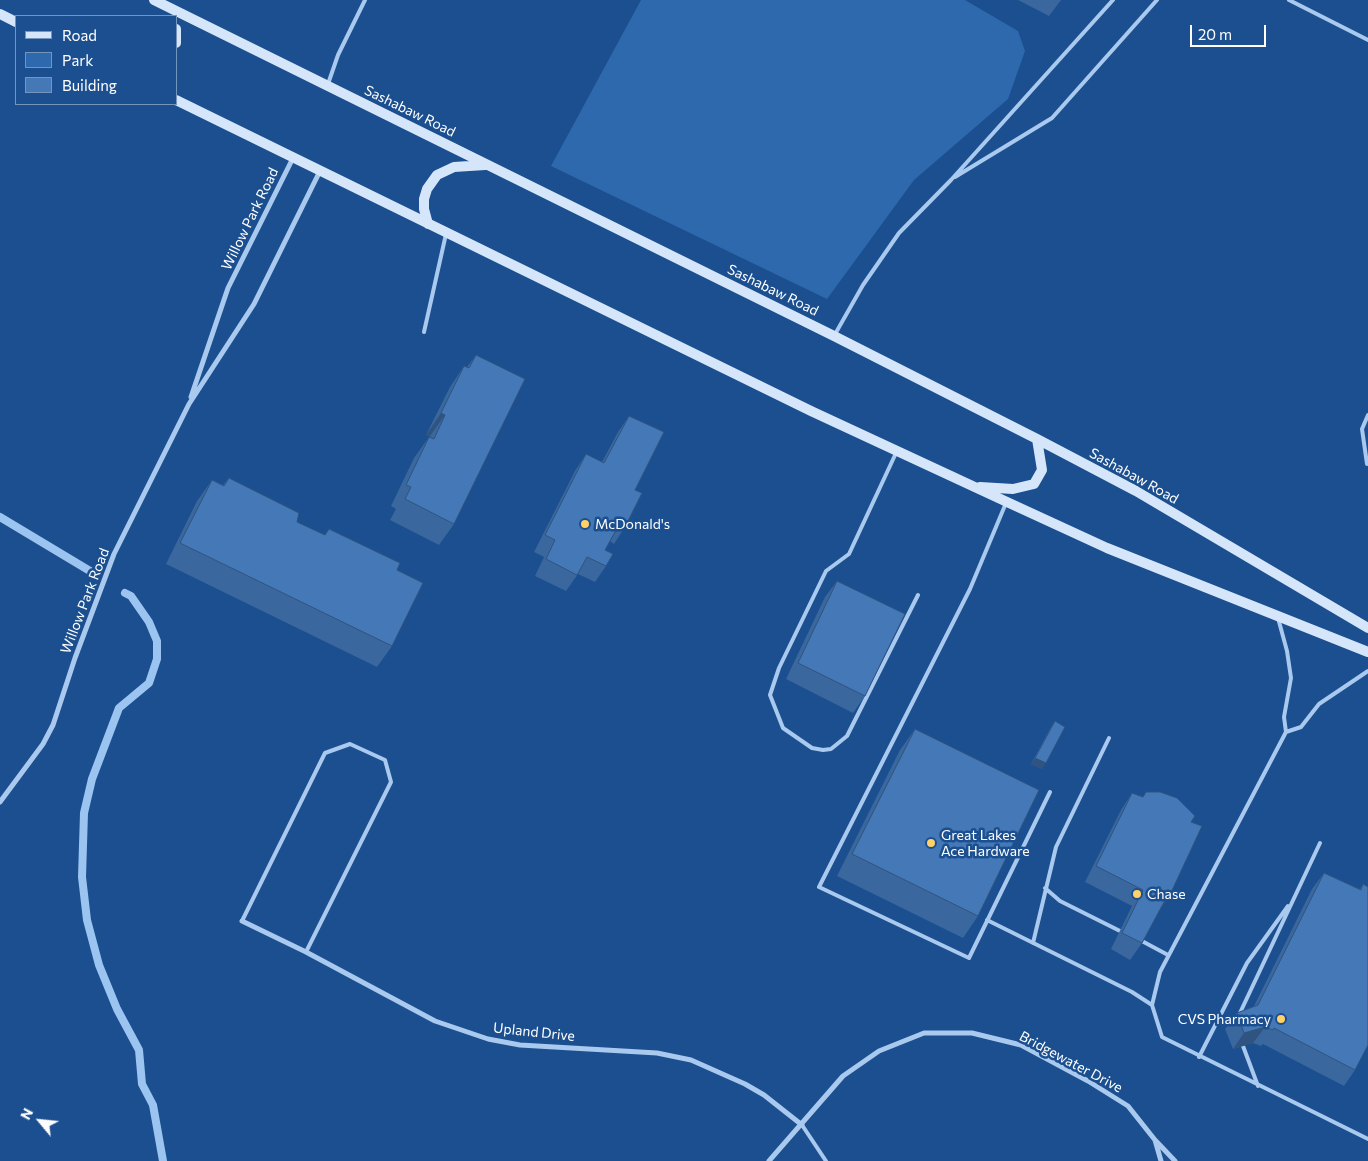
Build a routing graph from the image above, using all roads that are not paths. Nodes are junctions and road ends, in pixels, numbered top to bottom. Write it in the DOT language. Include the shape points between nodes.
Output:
graph roads {
  1 [pos="365,0"];
  2 [pos="1113,0"];
  3 [pos="1157,0"];
  4 [pos="1289,0"];
  5 [pos="155,1"];
  6 [pos="0,14"];
  7 [pos="169,15"];
  8 [pos="15,22"];
  9 [pos="1368,40"];
  10 [pos="327,86"];
  11 [pos="178,101"];
  12 [pos="293,158"];
  13 [pos="488,165"];
  14 [pos="320,171"];
  15 [pos="951,180"];
  16 [pos="428,224"];
  17 [pos="446,232"];
  18 [pos="424,332"];
  19 [pos="834,336"];
  20 [pos="189,404"];
  21 [pos="1368,415"];
  22 [pos="1036,440"];
  23 [pos="897,451"];
  24 [pos="1368,457"];
  25 [pos="1367,465"];
  26 [pos="974,486"];
  27 [pos="1007,502"];
  28 [pos="918,595"];
  29 [pos="1278,616"];
  30 [pos="1368,628"];
  31 [pos="1368,652"];
  32 [pos="1368,671"];
  33 [pos="1286,732"];
  34 [pos="1109,738"];
  35 [pos="1050,792"];
  36 [pos="0,802"];
  37 [pos="1320,843"];
  38 [pos="1045,888"];
  39 [pos="1292,901"];
  40 [pos="987,920"];
  41 [pos="242,921"];
  42 [pos="1120,931"];
  43 [pos="1140,940"];
  44 [pos="1032,942"];
  45 [pos="306,952"];
  46 [pos="1168,955"];
  47 [pos="1152,1005"];
  48 [pos="1238,1017"];
  49 [pos="1243,1046"];
  50 [pos="1199,1057"];
  51 [pos="1258,1086"];
  52 [pos="802,1125"];
  53 [pos="1368,1139"];
  54 [pos="1155,1140"];
  55 [pos="769,1161"];
  56 [pos="826,1161"];
  57 [pos="1161,1161"];
  58 [pos="1175,1161"];
  1 -- 10 [label="lane"];
  2 -- 15 [label="lane"];
  3 -- 15 [label="lane" via="1052,118"];
  4 -- 9 [label="lane"];
  5 -- 7 [label="main road"];
  5 -- 10 [label="main road, Sashabaw Road"];
  6 -- 8 [label="main road"];
  10 -- 13 [label="main road, Sashabaw Road"];
  11 -- 12 [label="main road"];
  12 -- 14 [label="main road"];
  12 -- 20 [label="street, Willow Park Road" via="228,288"];
  13 -- 16 [label="main road" via="454,167 437,175 424,199"];
  13 -- 19 [label="main road, Sashabaw Road"];
  14 -- 16 [label="main road"];
  14 -- 20 [label="street, Willow Park Road" via="254,304"];
  15 -- 19 [label="lane" via="899,233 863,285"];
  16 -- 17 [label="main road"];
  17 -- 18 [label="lane"];
  17 -- 23 [label="main road"];
  19 -- 22 [label="main road, Sashabaw Road"];
  20 -- 36 [label="street, Willow Park Road" via="114,554 75,658 54,726"];
  21 -- 25 [label="lane" via="1362,429"];
  22 -- 26 [label="main road" via="1042,470 1034,484 1013,489"];
  22 -- 30 [label="main road, Sashabaw Road" via="1136,492"];
  23 -- 26 [label="main road"];
  23 -- 28 [label="lane" via="849,554 826,571 779,668 770,695 783,728 812,748 823,750 831,749 847,736"];
  24 -- 25 [label="lane"];
  26 -- 27 [label="main road"];
  27 -- 29 [label="main road" via="1107,548"];
  27 -- 40 [label="lane" via="970,588 819,887 969,958"];
  29 -- 31 [label="main road"];
  29 -- 33 [label="lane" via="1291,678 1284,716"];
  32 -- 33 [label="lane" via="1319,704 1301,727"];
  33 -- 46 [label="lane"];
  34 -- 38 [label="lane" via="1056,847"];
  35 -- 40 [label="lane"];
  37 -- 39 [label="lane"];
  38 -- 42 [label="lane" via="1060,901"];
  38 -- 44 [label="lane"];
  39 -- 48 [label="lane"];
  39 -- 50 [label="lane" via="1247,962"];
  40 -- 44 [label="lane"];
  41 -- 45 [label="street, Upland Drive"];
  41 -- 45 [label="lane" via="325,753 350,744 385,760 391,782"];
  43 -- 46 [label="lane"];
  44 -- 47 [label="lane"];
  45 -- 52 [label="street, Upland Drive" via="435,1021 488,1039 520,1045 657,1053 691,1060 745,1084"];
  46 -- 47 [label="lane"];
  47 -- 50 [label="lane" via="1162,1037"];
  49 -- 51 [label="lane"];
  50 -- 51 [label="lane"];
  51 -- 53 [label="lane"];
  52 -- 54 [label="street, Bridgewater Drive" via="843,1076 879,1051 924,1033 972,1033 1021,1045 1088,1081 1128,1106"];
  52 -- 55 [label="street, Bridgewater Drive"];
  52 -- 56 [label="lane"];
  54 -- 57 [label="street, Bridgewater Drive"];
  54 -- 58 [label="street, Bridgewater Drive"];
}
